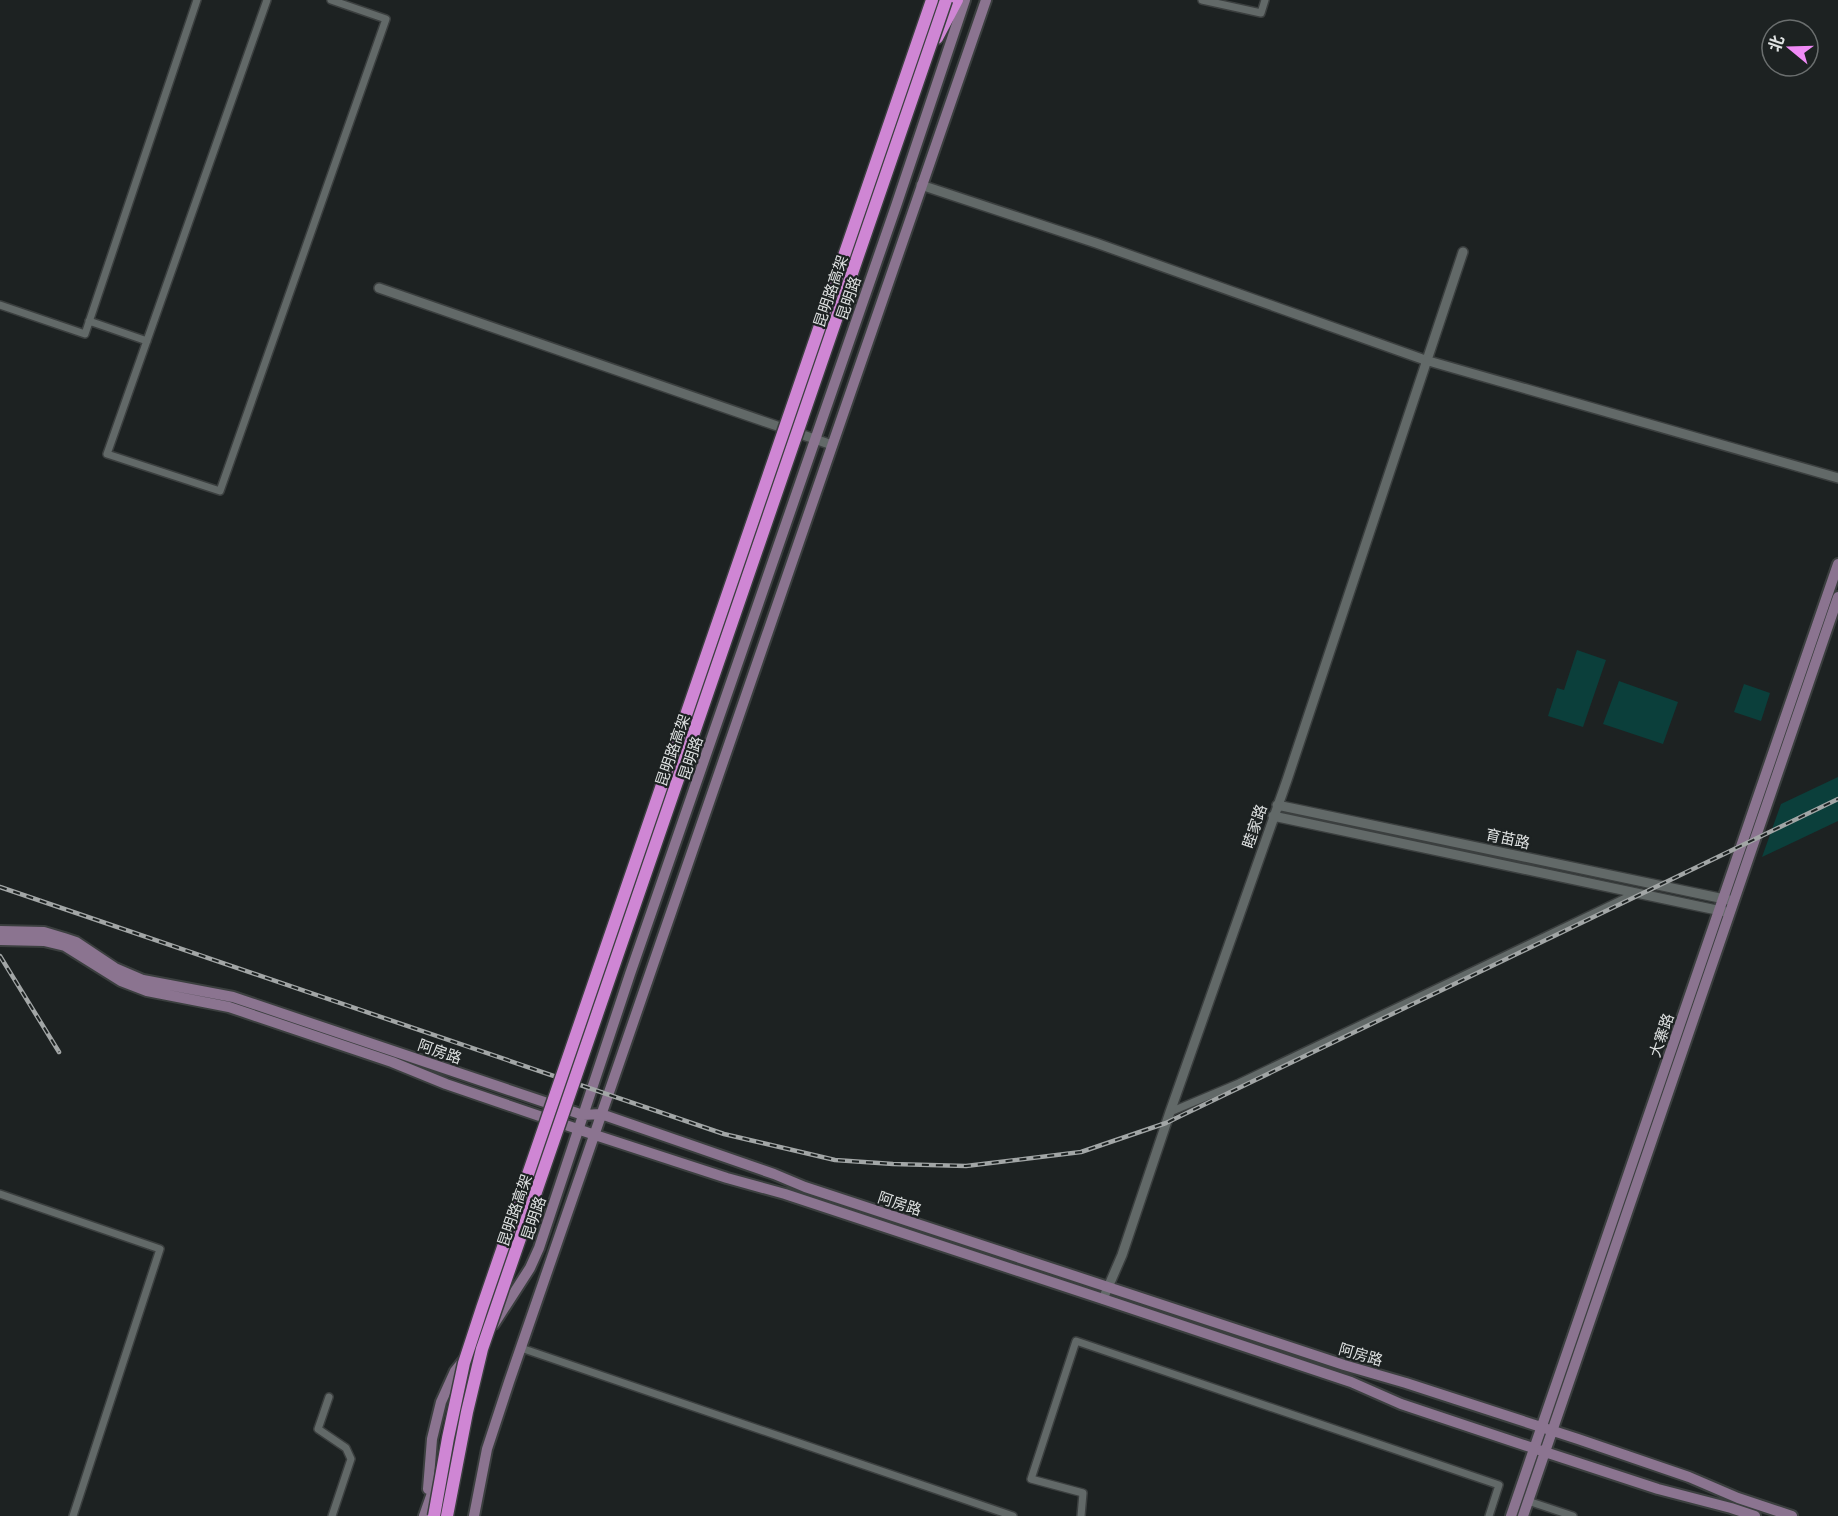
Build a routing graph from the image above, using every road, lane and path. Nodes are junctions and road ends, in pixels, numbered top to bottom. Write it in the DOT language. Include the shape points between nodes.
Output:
graph roads {
  1 [pos="197,0"];
  2 [pos="267,0"];
  3 [pos="331,0"];
  4 [pos="932,0"];
  5 [pos="946,0"];
  6 [pos="957,0"];
  7 [pos="965,0"];
  8 [pos="986,0"];
  9 [pos="1202,0"];
  10 [pos="1265,0"];
  11 [pos="354,4"];
  12 [pos="925,60"];
  13 [pos="921,185"];
  14 [pos="1463,252"];
  15 [pos="379,288"];
  16 [pos="0,305"];
  17 [pos="89,321"];
  18 [pos="147,341"];
  19 [pos="1425,360"];
  20 [pos="814,439"];
  21 [pos="832,445"];
  22 [pos="1838,478"];
  23 [pos="1838,564"];
  24 [pos="1838,597"];
  25 [pos="1277,805"];
  26 [pos="1273,816"];
  27 [pos="1636,892"];
  28 [pos="1729,900"];
  29 [pos="1725,911"];
  30 [pos="0,931"];
  31 [pos="0,940"];
  32 [pos="1170,1112"];
  33 [pos="601,1114"];
  34 [pos="584,1115"];
  35 [pos="579,1129"];
  36 [pos="595,1135"];
  37 [pos="674,1140"];
  38 [pos="668,1159"];
  39 [pos="0,1194"];
  40 [pos="1107,1287"];
  41 [pos="1103,1299"];
  42 [pos="495,1322"];
  43 [pos="521,1348"];
  44 [pos="329,1397"];
  45 [pos="1458,1400"];
  46 [pos="1451,1420"];
  47 [pos="1546,1429"];
  48 [pos="1540,1450"];
  49 [pos="1528,1501"];
  50 [pos="1742,1514"];
  51 [pos="427,1515"];
  52 [pos="73,1516"];
  53 [pos="332,1516"];
  54 [pos="447,1516"];
  55 [pos="474,1516"];
  56 [pos="1013,1516"];
  57 [pos="1081,1516"];
  58 [pos="1489,1516"];
  59 [pos="1511,1516"];
  60 [pos="1523,1516"];
  61 [pos="1573,1516"];
  62 [pos="1755,1516"];
  63 [pos="1792,1516"];
  1 -- 17 [label="street"];
  2 -- 18 [label="street"];
  3 -- 11 [label="street"];
  4 -- 51 [label="highway, 昆明路高架, bridge" via="482,1308 464,1364"];
  5 -- 12 [label="highway, 昆明路高架, bridge"];
  6 -- 12 [label="highway, bridge"];
  7 -- 20 [label="main road, 昆明路"];
  8 -- 13 [label="main road, 昆明路"];
  9 -- 10 [label="street" via="1261,13"];
  11 -- 18 [label="street" via="386,18 220,491 107,454"];
  12 -- 54 [label="highway, 昆明路高架, bridge" via="482,1349"];
  13 -- 19 [label="street"];
  13 -- 21 [label="main road, 昆明路"];
  14 -- 19 [label="street, 睦家路"];
  15 -- 20 [label="street"];
  16 -- 17 [label="street" via="85,334"];
  17 -- 18 [label="street"];
  19 -- 22 [label="street"];
  19 -- 25 [label="street, 睦家路"];
  20 -- 21 [label="street"];
  20 -- 34 [label="main road, 昆明路"];
  21 -- 33 [label="main road, 昆明路"];
  23 -- 28 [label="main road, 大寨路"];
  24 -- 28 [label="main road, 大寨路"];
  25 -- 26 [label="street, 睦家路"];
  25 -- 28 [label="street, 育苗路"];
  26 -- 27 [label="street, 育苗路"];
  26 -- 32 [label="street, 睦家路"];
  27 -- 29 [label="street, 育苗路"];
  27 -- 32 [label="street" via="1239,1083"];
  28 -- 29 [label="main road, 大寨路"];
  29 -- 47 [label="main road, 大寨路"];
  30 -- 34 [label="main road, 阿房路" via="44,932 64,938 143,980 233,997"];
  31 -- 35 [label="main road, 阿房路" via="44,941 65,946 121,981 147,991 229,1007"];
  32 -- 40 [label="street, 睦家路" via="1122,1255"];
  33 -- 34 [label="main road, 阿房路"];
  33 -- 36 [label="main road, 昆明路"];
  33 -- 37 [label="main road, 阿房路"];
  34 -- 35 [label="main road, 昆明路"];
  35 -- 36 [label="main road, 阿房路"];
  35 -- 42 [label="main road, 昆明路" via="530,1268"];
  36 -- 38 [label="main road, 阿房路"];
  36 -- 43 [label="main road, 昆明路"];
  37 -- 38 [label="main road"];
  37 -- 40 [label="main road, 阿房路"];
  38 -- 41 [label="main road, 阿房路"];
  39 -- 52 [label="street" via="160,1249"];
  40 -- 41 [label="street, 睦家路"];
  40 -- 45 [label="main road, 阿房路"];
  41 -- 46 [label="main road, 阿房路" via="1351,1382"];
  42 -- 51 [label="main road, 昆明路" via="465,1398"];
  42 -- 51 [label="main road" via="455,1371 441,1402 432,1439"];
  43 -- 55 [label="main road, 昆明路" via="487,1449"];
  43 -- 56 [label="street"];
  44 -- 53 [label="street" via="318,1429 346,1448 351,1459"];
  45 -- 46 [label="main road"];
  45 -- 47 [label="main road, 阿房路"];
  46 -- 48 [label="main road, 阿房路"];
  47 -- 48 [label="main road, 大寨路"];
  47 -- 63 [label="main road, 阿房路"];
  48 -- 49 [label="main road, 大寨路"];
  48 -- 50 [label="main road, 阿房路"];
  48 -- 59 [label="main road, 大寨路"];
  49 -- 60 [label="main road, 大寨路"];
  49 -- 61 [label="street"];
  50 -- 62 [label="main road, 阿房路"];
  57 -- 58 [label="street" via="1083,1493 1031,1479 1076,1341 1500,1485"];
}
